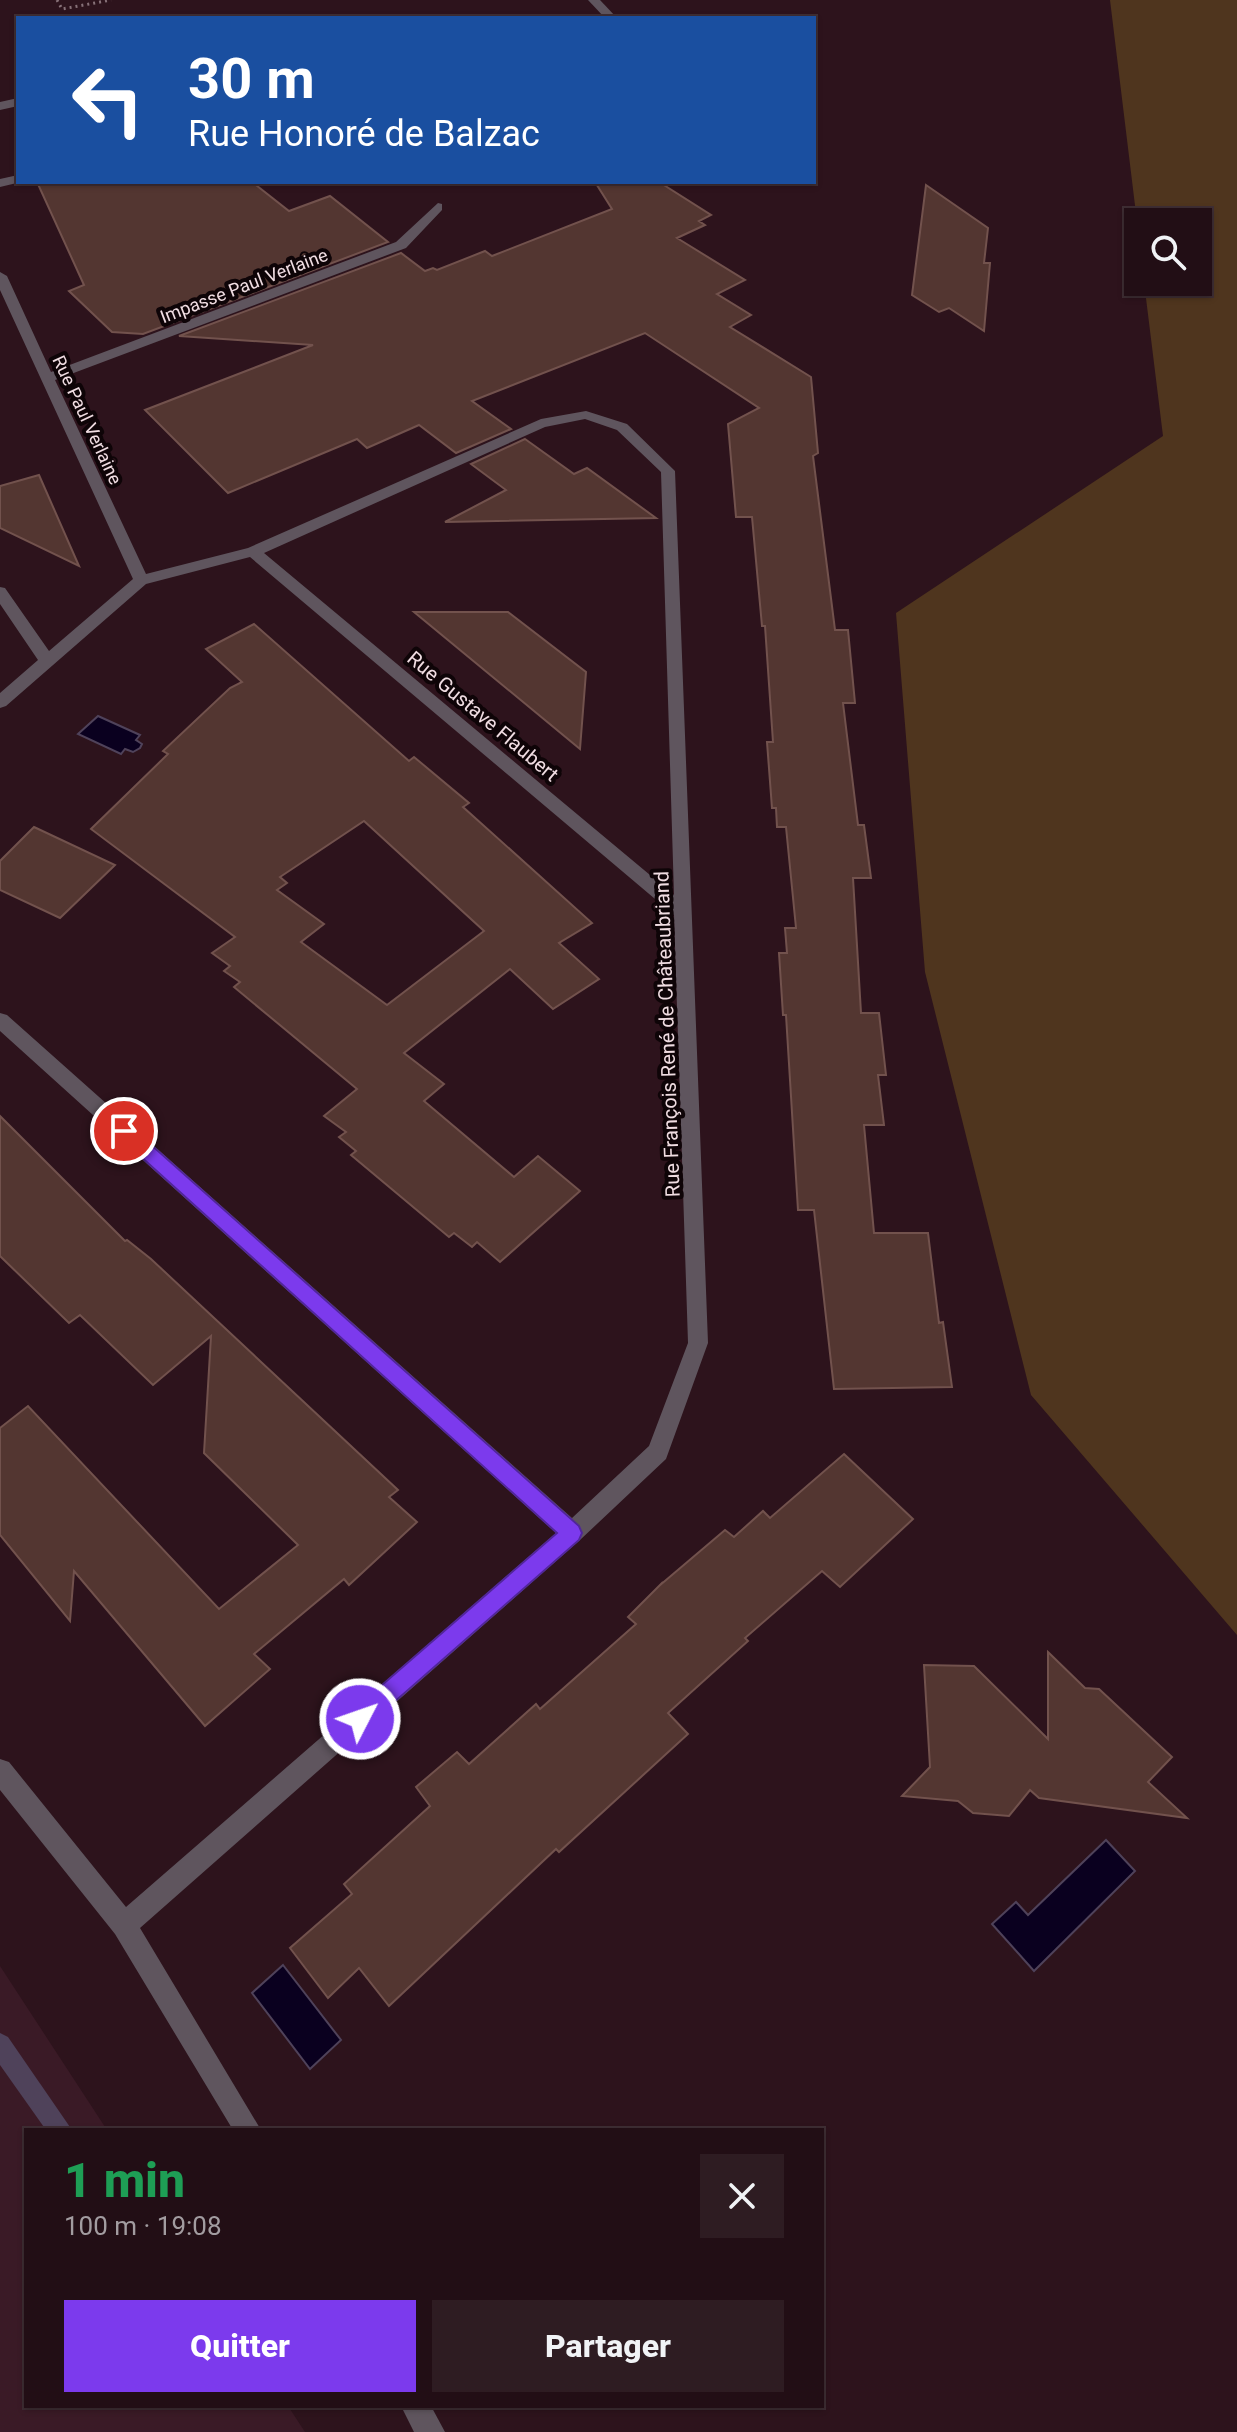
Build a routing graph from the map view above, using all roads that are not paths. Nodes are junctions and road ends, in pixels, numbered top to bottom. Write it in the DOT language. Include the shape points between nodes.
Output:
graph roads {
  1 [pos="594,0"];
  2 [pos="609,16"];
  3 [pos="438,207"];
  4 [pos="0,276"];
  5 [pos="48,378"];
  6 [pos="253,552"];
  7 [pos="141,580"];
  8 [pos="0,592"];
  9 [pos="47,661"];
  10 [pos="0,702"];
  11 [pos="685,914"];
  12 [pos="0,1020"];
  13 [pos="572,1533"];
  14 [pos="0,1771"];
  15 [pos="124,1925"];
  16 [pos="247,2128"];
  17 [pos="416,2408"];
  18 [pos="431,2432"];
  1 -- 2 [label="street"];
  3 -- 5 [label="street, Impasse Paul Verlaine" via="401,245"];
  4 -- 5 [label="street, Rue Paul Verlaine"];
  5 -- 7 [label="street, Rue Paul Verlaine"];
  6 -- 7 [label="street, Rue François René de Châteaubriand"];
  6 -- 11 [label="street, Rue Gustave Flaubert"];
  6 -- 11 [label="street, Rue François René de Châteaubriand" via="541,423 586,415 622,427 668,471"];
  7 -- 9 [label="street"];
  8 -- 9 [label="street"];
  9 -- 10 [label="street"];
  11 -- 13 [label="street, Rue François René de Châteaubriand" via="698,1343 658,1452"];
  12 -- 13 [label="street"];
  13 -- 15 [label="street, Rue François René de Châteaubriand"];
  14 -- 15 [label="street"];
  15 -- 16 [label="street"];
  17 -- 18 [label="street"];
}
